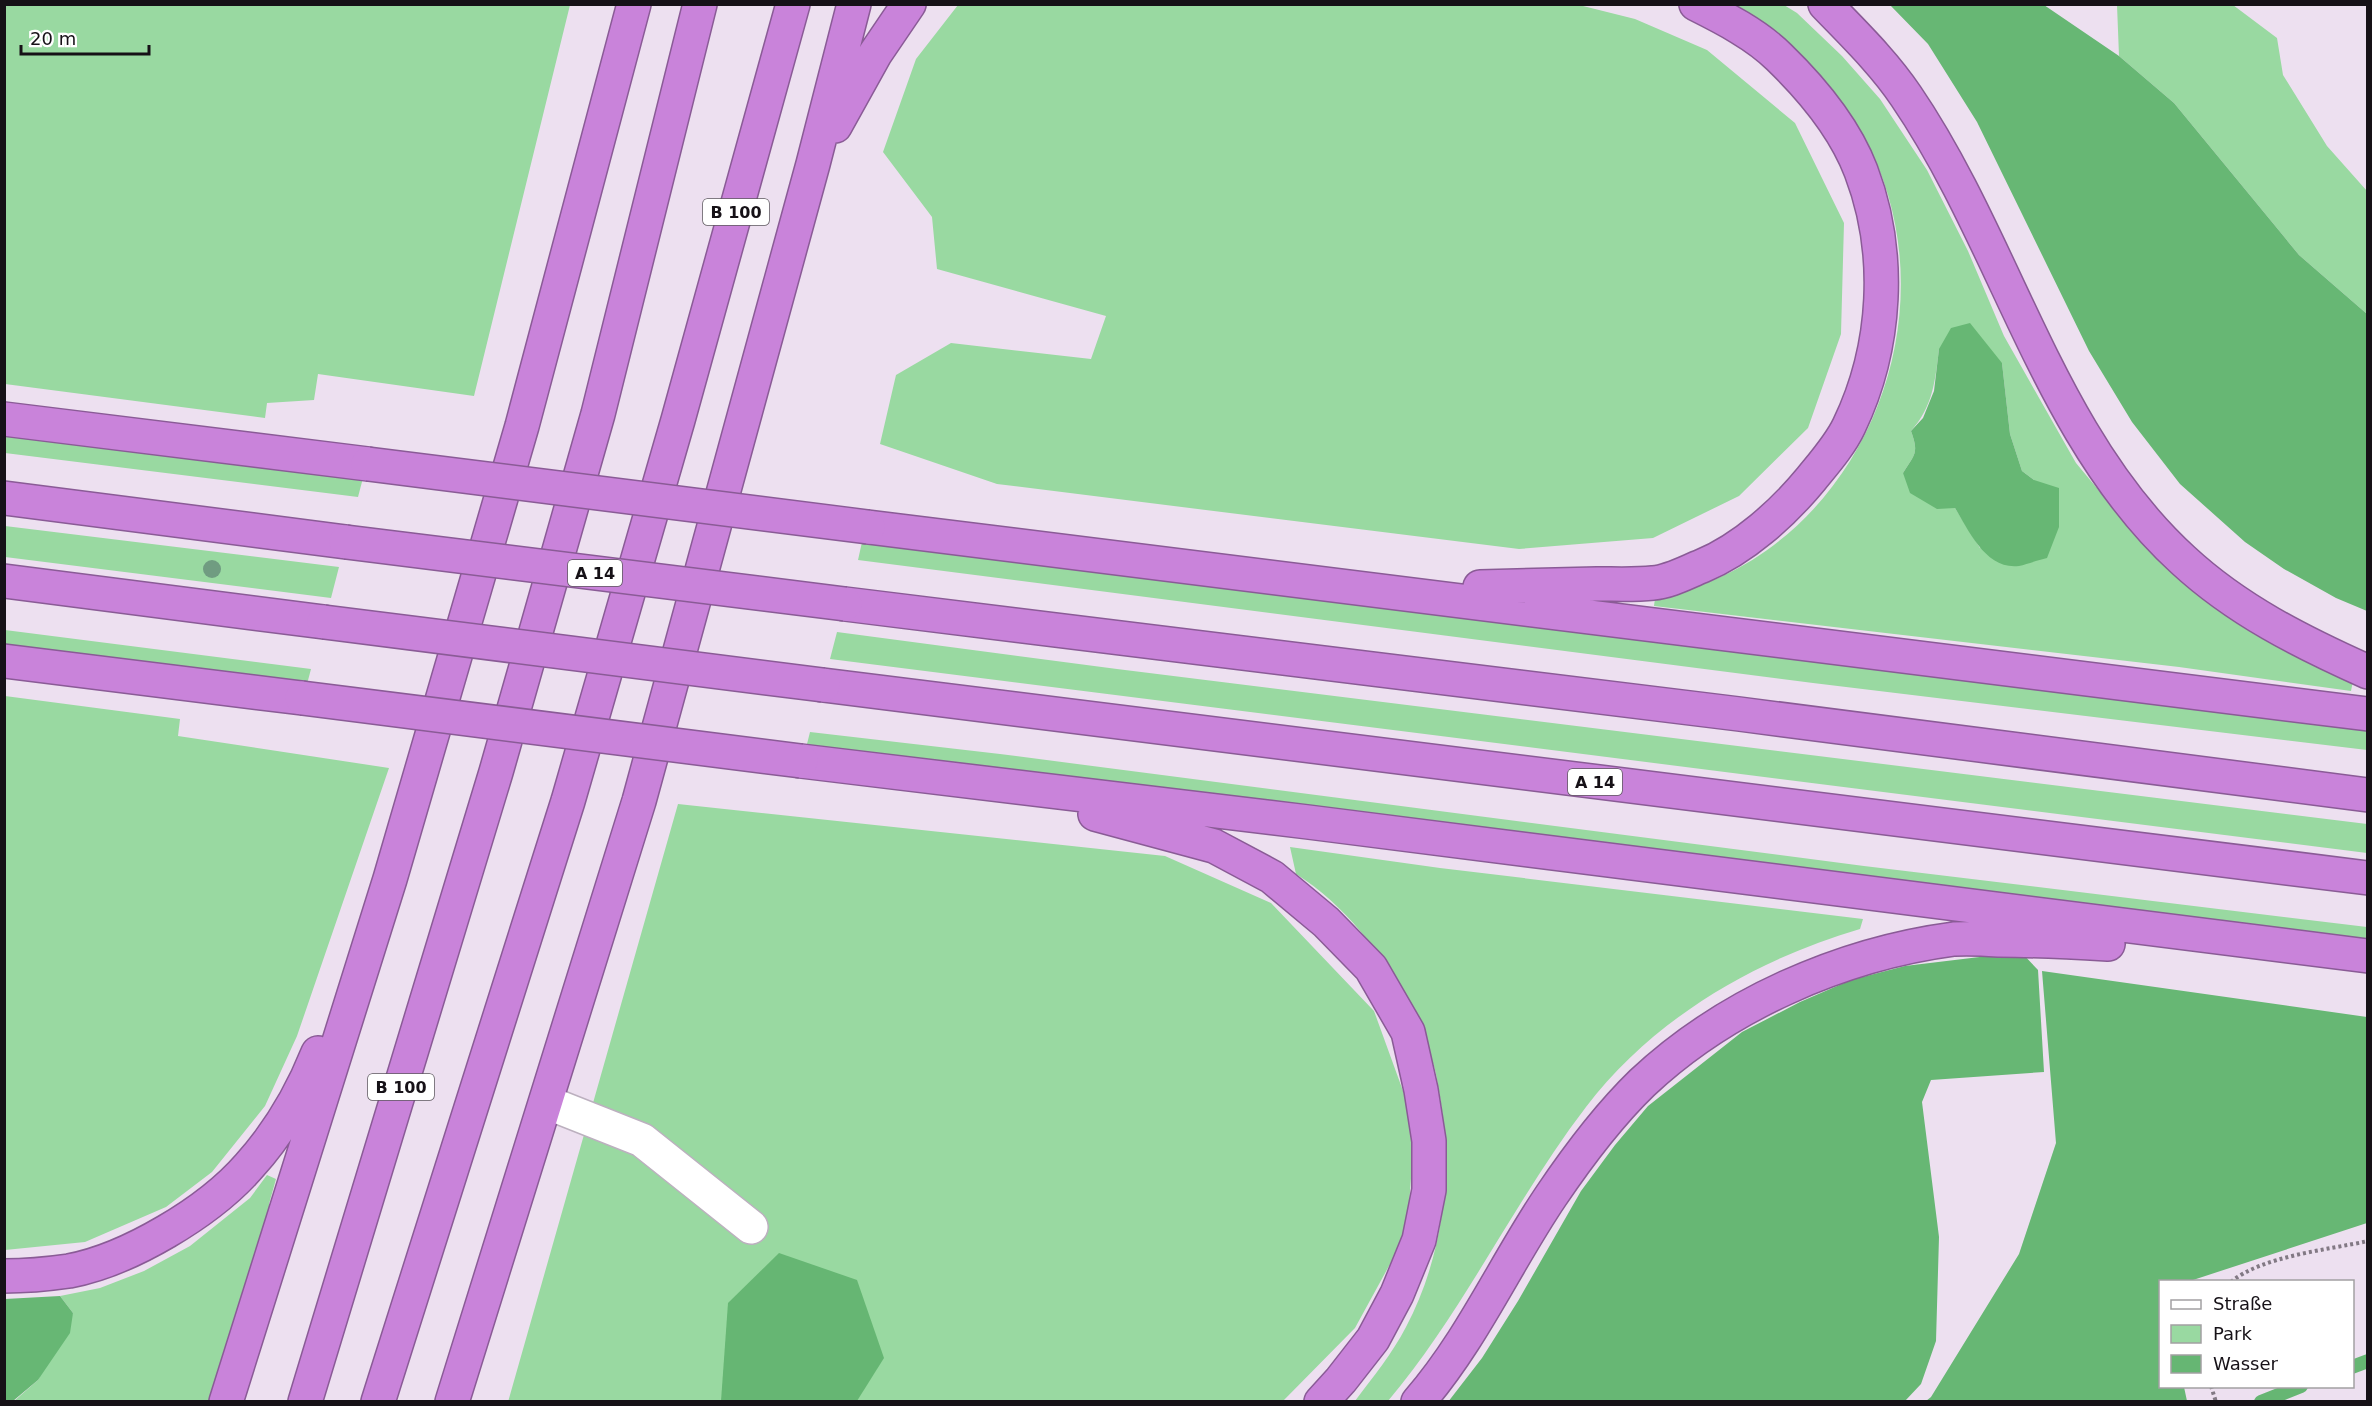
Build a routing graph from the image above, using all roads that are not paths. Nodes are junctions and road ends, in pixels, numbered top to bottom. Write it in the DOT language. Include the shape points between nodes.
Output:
graph roads {
  1 [pos="634,4"];
  2 [pos="700,4"];
  3 [pos="793,4"];
  4 [pos="854,4"];
  5 [pos="909,4"];
  6 [pos="1696,4"];
  7 [pos="1825,4"];
  8 [pos="813,164"];
  9 [pos="4,411"];
  10 [pos="4,419"];
  11 [pos="42,424"];
  12 [pos="4,498"];
  13 [pos="4,581"];
  14 [pos="1361,589"];
  15 [pos="4,661"];
  16 [pos="2367,672"];
  17 [pos="2367,714"];
  18 [pos="962,781"];
  19 [pos="2367,795"];
  20 [pos="2367,878"];
  21 [pos="390,879"];
  22 [pos="2367,957"];
  23 [pos="546,1102"];
  24 [pos="751,1227"];
  25 [pos="4,1276"];
  26 [pos="489,1282"];
  27 [pos="226,1401"];
  28 [pos="305,1401"];
  29 [pos="378,1401"];
  30 [pos="452,1401"];
  31 [pos="466,1401"];
  32 [pos="1320,1401"];
  33 [pos="1418,1401"];
  1 -- 21 [label="highway" via="522,426"];
  2 -- 28 [label="highway, B 100" via="595,425 496,772"];
  3 -- 29 [label="highway, B 100" via="568,801"];
  4 -- 8 [label="highway"];
  5 -- 8 [label="highway" via="875,54"];
  6 -- 14 [label="highway" via="1738,27 1778,56 1814,94 1861,169 1876,217 1882,270 1880,322 1870,373 1849,428 1791,503 1752,537 1704,565 1655,583"];
  7 -- 16 [label="highway" via="1905,94 1970,206 2051,376 2134,508 2182,560 2237,605 2302,643"];
  8 -- 23 [label="highway" via="639,801"];
  9 -- 11 [label="highway"];
  10 -- 11 [label="highway"];
  11 -- 14 [label="highway, bridge"];
  12 -- 19 [label="highway, A 14, bridge"];
  13 -- 20 [label="highway, A 14, bridge"];
  14 -- 17 [label="highway"];
  15 -- 18 [label="highway, bridge"];
  18 -- 22 [label="highway"];
  18 -- 32 [label="highway" via="1214,846 1272,877 1326,922 1371,969 1398,1014 1408,1032 1429,1142 1429,1190 1419,1240 1373,1339"];
  21 -- 25 [label="highway" via="310,1073 249,1167 170,1230 121,1255 70,1270"];
  21 -- 27 [label="highway"];
  22 -- 33 [label="highway" via="1956,939 1879,953 1802,979 1690,1044 1642,1083 1593,1136 1550,1197 1472,1327"];
  23 -- 24 [label="lane" via="642,1140"];
  23 -- 26 [label="highway"];
  26 -- 30 [label="highway"];
  26 -- 31 [label="highway"];
}
